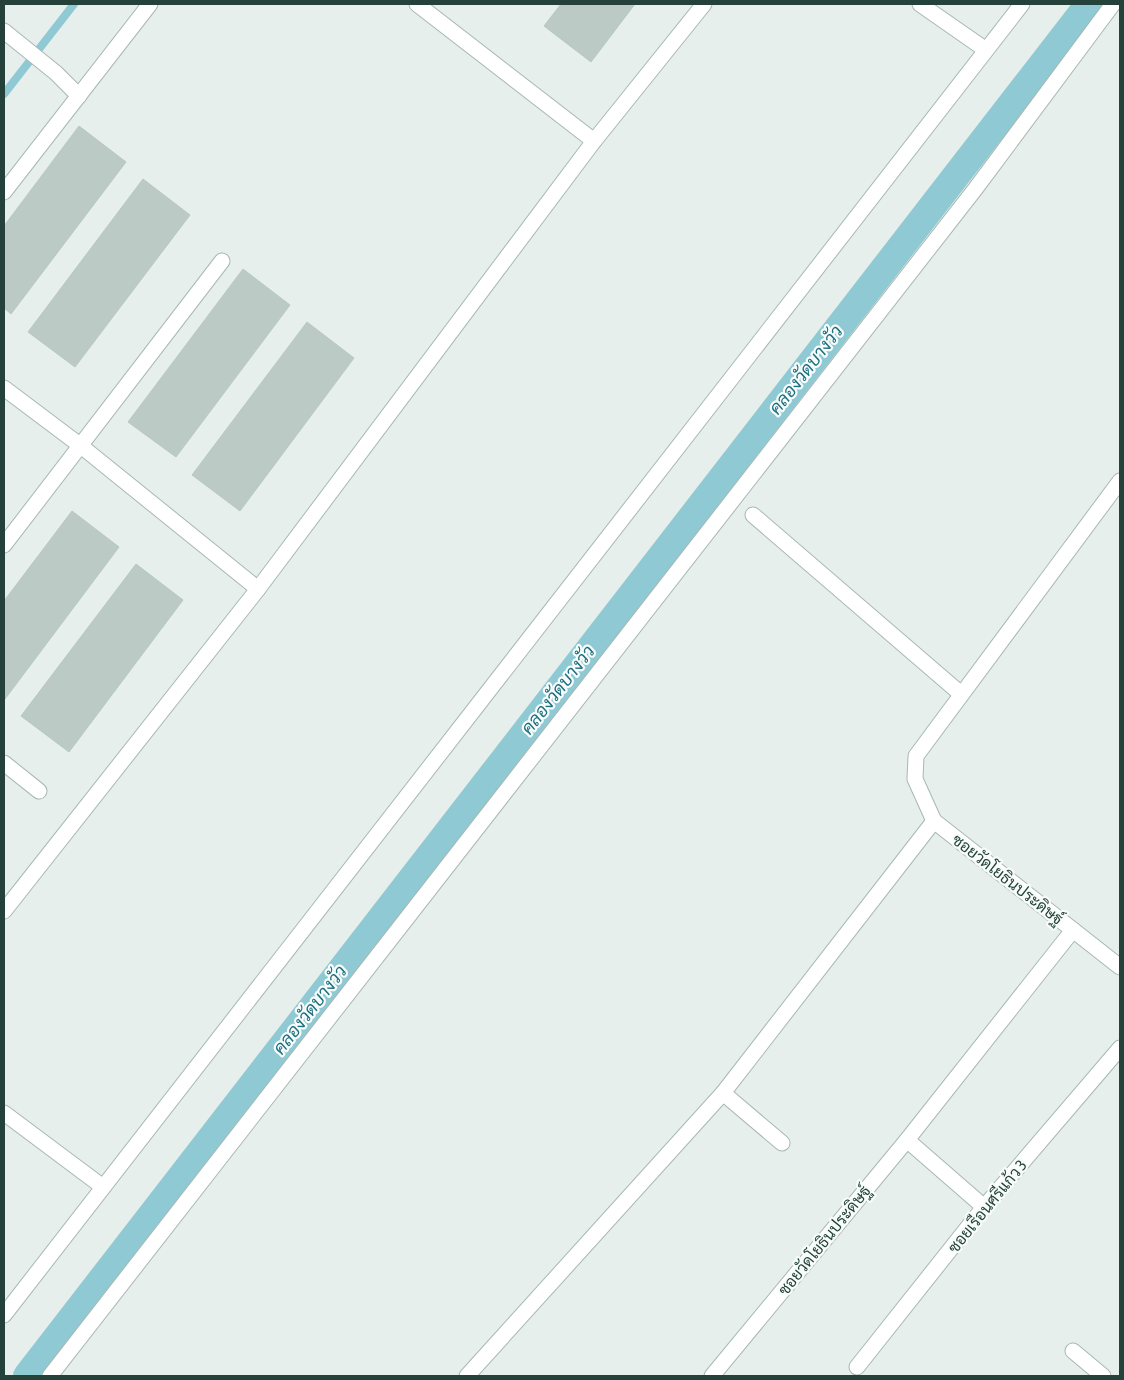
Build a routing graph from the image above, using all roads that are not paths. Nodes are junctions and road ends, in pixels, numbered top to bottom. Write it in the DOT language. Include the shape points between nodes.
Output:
graph roads {
  1 [pos="150,4"];
  2 [pos="704,4"];
  3 [pos="920,4"];
  4 [pos="1022,4"];
  5 [pos="1113,4"];
  6 [pos="420,5"];
  7 [pos="4,31"];
  8 [pos="986,50"];
  9 [pos="79,96"];
  10 [pos="594,141"];
  11 [pos="4,192"];
  12 [pos="222,262"];
  13 [pos="4,388"];
  14 [pos="81,446"];
  15 [pos="1120,481"];
  16 [pos="753,516"];
  17 [pos="4,545"];
  18 [pos="258,589"];
  19 [pos="961,694"];
  20 [pos="4,763"];
  21 [pos="39,791"];
  22 [pos="934,821"];
  23 [pos="4,911"];
  24 [pos="1073,930"];
  25 [pos="1120,967"];
  26 [pos="1120,1048"];
  27 [pos="723,1093"];
  28 [pos="4,1113"];
  29 [pos="908,1140"];
  30 [pos="782,1143"];
  31 [pos="103,1187"];
  32 [pos="984,1207"];
  33 [pos="4,1315"];
  34 [pos="1073,1351"];
  35 [pos="858,1367"];
  36 [pos="50,1376"];
  37 [pos="466,1376"];
  38 [pos="712,1376"];
  39 [pos="1103,1376"];
  1 -- 9 [label="street"];
  2 -- 10 [label="street"];
  3 -- 8 [label="street"];
  4 -- 8 [label="street"];
  5 -- 36 [label="street" via="970,196"];
  6 -- 10 [label="street"];
  7 -- 9 [label="street"];
  8 -- 31 [label="street"];
  9 -- 11 [label="street"];
  10 -- 18 [label="street"];
  12 -- 14 [label="street"];
  13 -- 14 [label="street"];
  14 -- 17 [label="street"];
  14 -- 18 [label="street"];
  15 -- 19 [label="street, ซอยวัดโยธินประดิษฐ์"];
  16 -- 19 [label="street"];
  18 -- 23 [label="street"];
  19 -- 22 [label="street, ซอยวัดโยธินประดิษฐ์" via="916,756 915,779"];
  20 -- 21 [label="street"];
  22 -- 24 [label="street, ซอยวัดโยธินประดิษฐ์"];
  22 -- 27 [label="street"];
  24 -- 25 [label="street"];
  24 -- 29 [label="street, ซอยวัดโยธินประดิษฐ์"];
  26 -- 32 [label="street, ซอยเรือนศรีแก้ว 3"];
  27 -- 30 [label="street"];
  27 -- 37 [label="street"];
  28 -- 31 [label="street"];
  29 -- 32 [label="street"];
  29 -- 38 [label="street, ซอยวัดโยธินประดิษฐ์"];
  31 -- 33 [label="street"];
  32 -- 35 [label="street, ซอยเรือนศรีแก้ว 3"];
  34 -- 39 [label="street"];
}
